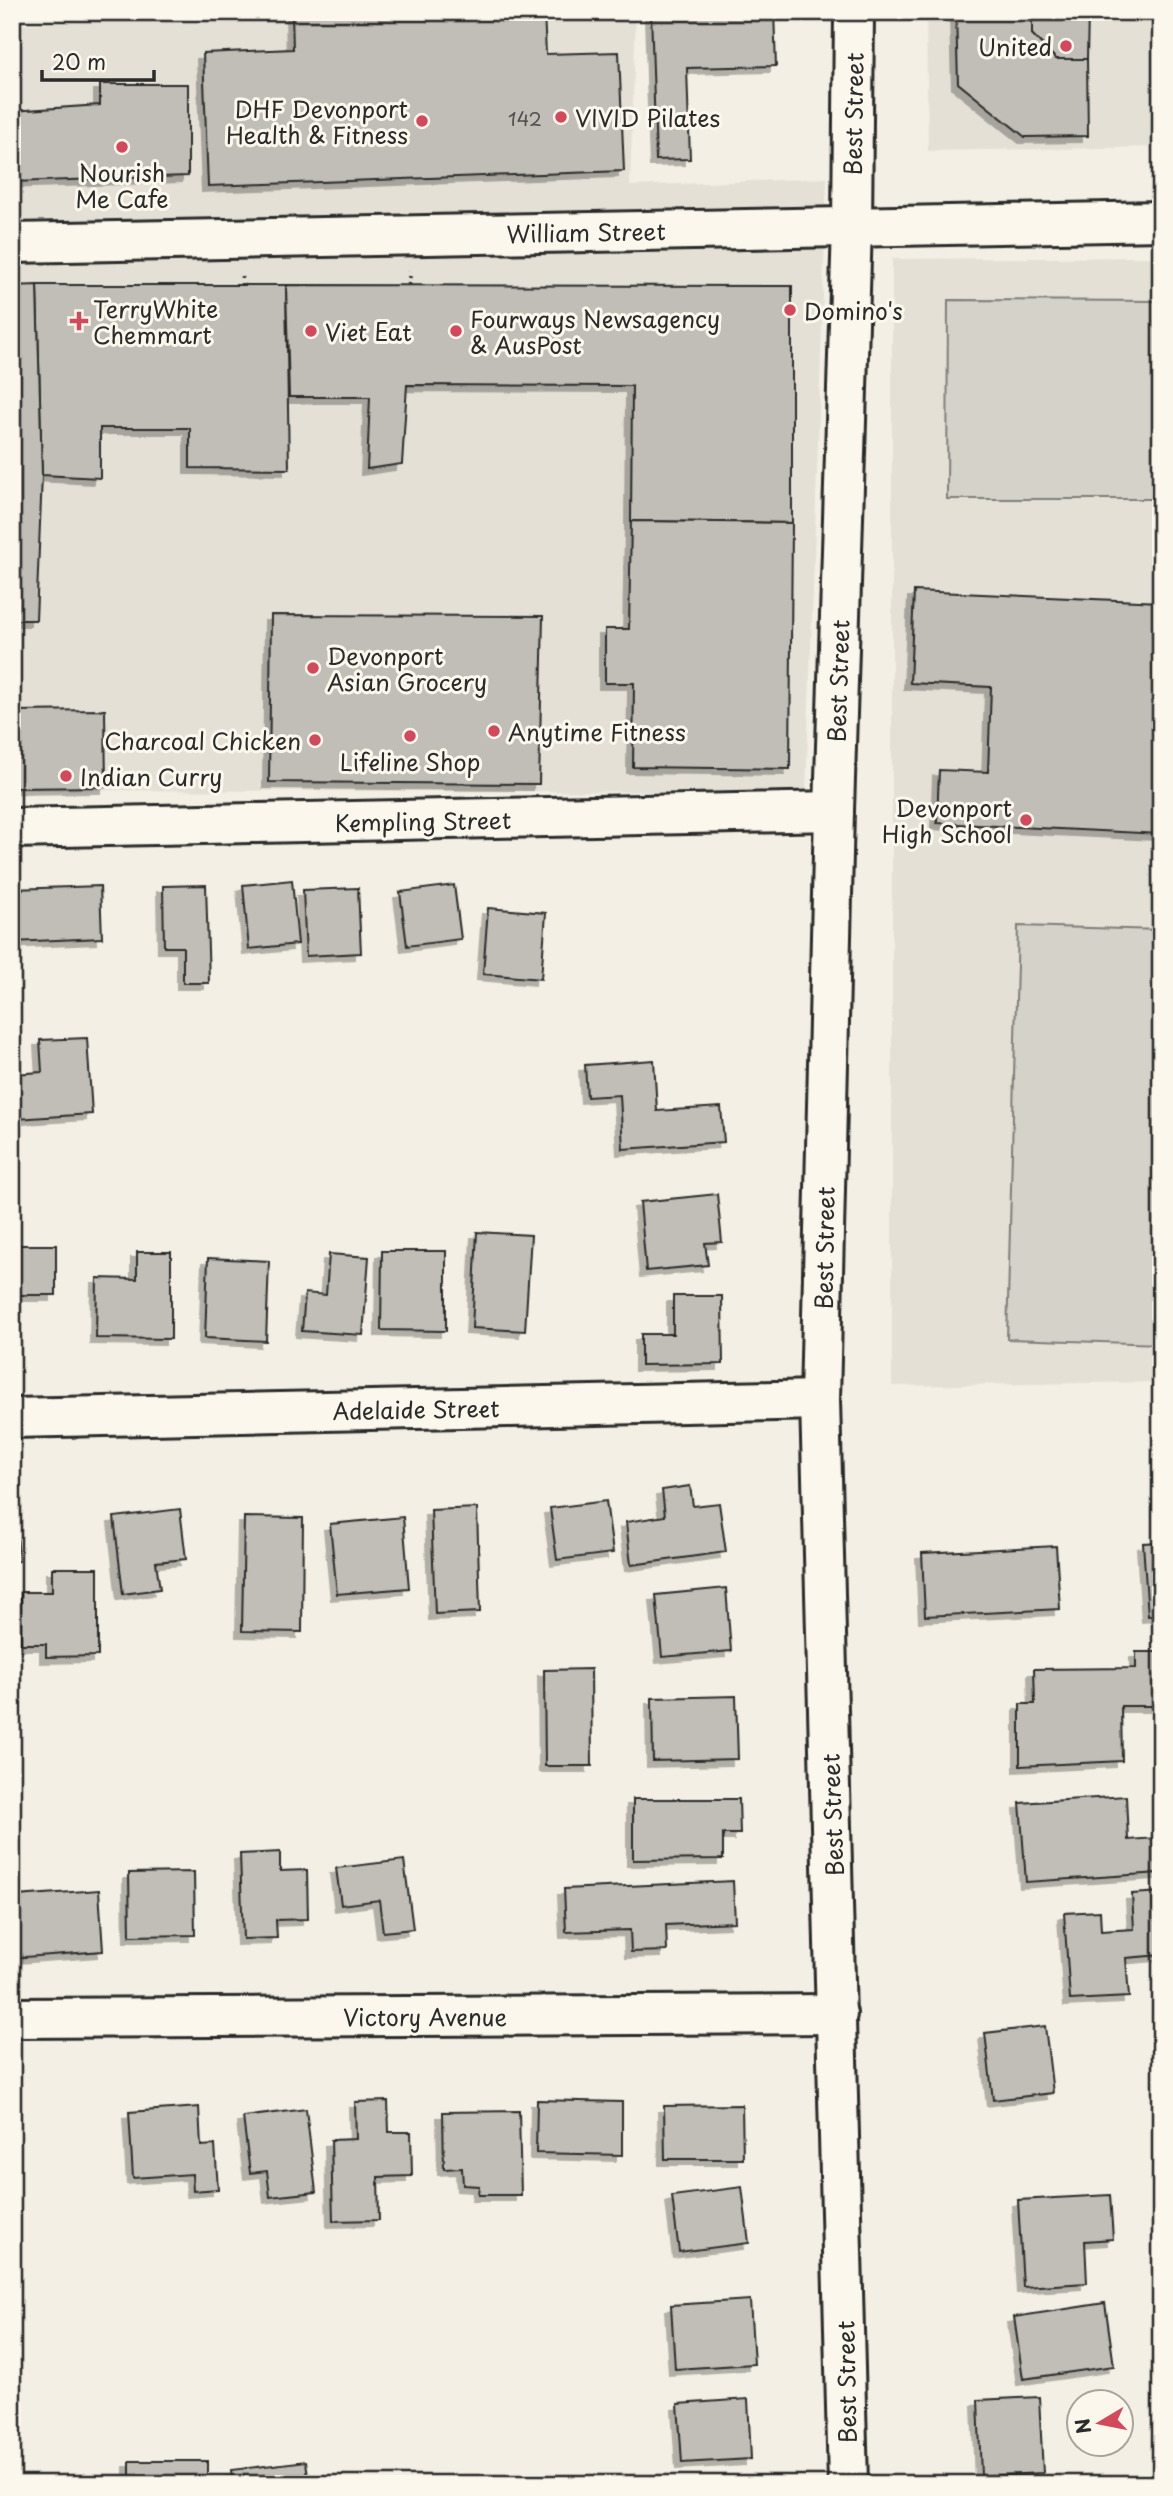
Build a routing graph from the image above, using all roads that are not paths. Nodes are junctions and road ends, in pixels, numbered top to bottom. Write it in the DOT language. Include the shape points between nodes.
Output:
graph roads {
  1 [pos="854,12"];
  2 [pos="1161,221"];
  3 [pos="852,226"];
  4 [pos="12,243"];
  5 [pos="834,811"];
  6 [pos="12,828"];
  7 [pos="820,1400"];
  8 [pos="12,1418"];
  9 [pos="838,2014"];
  10 [pos="12,2018"];
  11 [pos="848,2484"];
  1 -- 3 [label="street, Best Street"];
  2 -- 3 [label="street, William Street"];
  3 -- 4 [label="street, William Street"];
  3 -- 5 [label="street, Best Street"];
  5 -- 6 [label="street, Kempling Street"];
  5 -- 7 [label="street, Best Street"];
  7 -- 8 [label="street, Adelaide Street"];
  7 -- 9 [label="street, Best Street"];
  9 -- 10 [label="street, Victory Avenue"];
  9 -- 11 [label="street, Best Street"];
}
